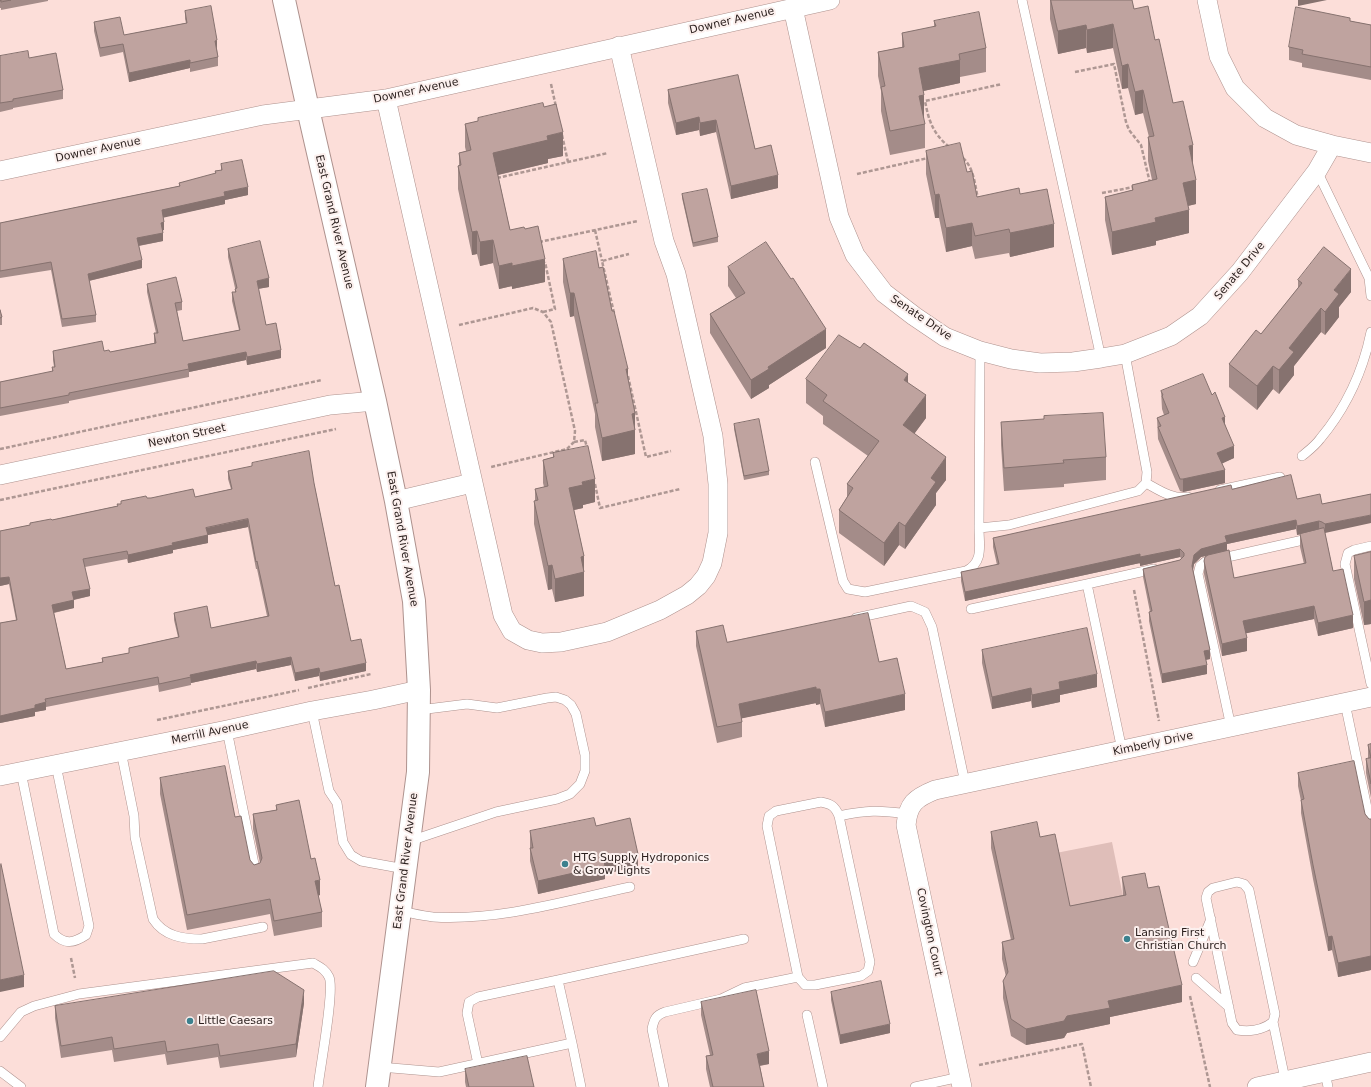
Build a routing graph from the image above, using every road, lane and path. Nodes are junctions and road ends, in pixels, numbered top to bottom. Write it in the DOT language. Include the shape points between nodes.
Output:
graph roads {
  1 [pos="284,0"];
  2 [pos="830,0"];
  3 [pos="1022,0"];
  4 [pos="1207,0"];
  5 [pos="793,8"];
  6 [pos="619,46"];
  7 [pos="546,63"];
  8 [pos="1075,72"];
  9 [pos="1002,84"];
  10 [pos="386,99"];
  11 [pos="308,109"];
  12 [pos="557,111"];
  13 [pos="562,133"];
  14 [pos="1332,146"];
  15 [pos="952,149"];
  16 [pos="608,152"];
  17 [pos="1371,153"];
  18 [pos="933,157"];
  19 [pos="961,157"];
  20 [pos="568,162"];
  21 [pos="0,171"];
  22 [pos="1317,171"];
  23 [pos="857,174"];
  24 [pos="496,178"];
  25 [pos="1143,185"];
  26 [pos="1136,186"];
  27 [pos="1102,194"];
  28 [pos="980,206"];
  29 [pos="658,217"];
  30 [pos="596,230"];
  31 [pos="540,242"];
  32 [pos="533,244"];
  33 [pos="542,249"];
  34 [pos="629,254"];
  35 [pos="543,257"];
  36 [pos="602,261"];
  37 [pos="1371,296"];
  38 [pos="543,312"];
  39 [pos="614,313"];
  40 [pos="452,327"];
  41 [pos="1371,332"];
  42 [pos="980,351"];
  43 [pos="1125,354"];
  44 [pos="1101,358"];
  45 [pos="627,374"];
  46 [pos="322,380"];
  47 [pos="375,401"];
  48 [pos="336,429"];
  49 [pos="574,442"];
  50 [pos="0,449"];
  51 [pos="672,451"];
  52 [pos="588,455"];
  53 [pos="1302,456"];
  54 [pos="814,462"];
  55 [pos="484,468"];
  56 [pos="0,475"];
  57 [pos="1280,477"];
  58 [pos="593,478"];
  59 [pos="472,483"];
  60 [pos="1146,483"];
  61 [pos="680,489"];
  62 [pos="1214,491"];
  63 [pos="1198,494"];
  64 [pos="0,500"];
  65 [pos="396,500"];
  66 [pos="979,528"];
  67 [pos="1320,536"];
  68 [pos="1371,546"];
  69 [pos="1165,566"];
  70 [pos="1131,574"];
  71 [pos="1087,584"];
  72 [pos="971,609"];
  73 [pos="850,619"];
  74 [pos="371,674"];
  75 [pos="1371,684"];
  76 [pos="1371,697"];
  77 [pos="419,700"];
  78 [pos="1345,703"];
  79 [pos="312,710"];
  80 [pos="155,720"];
  81 [pos="1231,727"];
  82 [pos="227,730"];
  83 [pos="1162,742"];
  84 [pos="1122,750"];
  85 [pos="121,752"];
  86 [pos="56,765"];
  87 [pos="21,772"];
  88 [pos="0,776"];
  89 [pos="965,783"];
  90 [pos="907,814"];
  91 [pos="839,816"];
  92 [pos="1371,827"];
  93 [pos="409,842"];
  94 [pos="405,869"];
  95 [pos="256,874"];
  96 [pos="630,887"];
  97 [pos="400,911"];
  98 [pos="1211,919"];
  99 [pos="263,927"];
  100 [pos="744,939"];
  101 [pos="68,942"];
  102 [pos="1193,962"];
  103 [pos="798,977"];
  104 [pos="1196,978"];
  105 [pos="558,980"];
  106 [pos="79,994"];
  107 [pos="1190,995"];
  108 [pos="1229,1007"];
  109 [pos="807,1015"];
  110 [pos="1272,1022"];
  111 [pos="0,1037"];
  112 [pos="572,1042"];
  113 [pos="1371,1062"];
  114 [pos="478,1064"];
  115 [pos="0,1071"];
  116 [pos="378,1077"];
  117 [pos="960,1078"];
  118 [pos="1326,1079"];
  119 [pos="1286,1084"];
  120 [pos="21,1087"];
  121 [pos="318,1087"];
  122 [pos="581,1087"];
  123 [pos="664,1087"];
  124 [pos="823,1087"];
  125 [pos="915,1087"];
  126 [pos="1091,1087"];
  127 [pos="1210,1087"];
  128 [pos="1256,1087"];
  1 -- 11 [label="main road, East Grand River Avenue"];
  2 -- 5 [label="street, Downer Avenue"];
  3 -- 44 [label="lane"];
  4 -- 14 [label="street" via="1219,56 1235,88 1265,118 1296,135"];
  5 -- 6 [label="street, Downer Avenue"];
  5 -- 42 [label="street, Senate Drive" via="839,217 855,255 884,293 945,337"];
  6 -- 7 [label="street, Downer Avenue"];
  6 -- 29 [label="street"];
  7 -- 10 [label="street, Downer Avenue"];
  7 -- 12 [label="path"];
  8 -- 25 [label="path" via="1114,64 1126,122 1141,145 1150,183"];
  9 -- 15 [label="path" via="925,101 935,133"];
  10 -- 11 [label="street, Downer Avenue"];
  10 -- 59 [label="street"];
  11 -- 21 [label="street, Downer Avenue" via="263,116"];
  11 -- 47 [label="main road, East Grand River Avenue"];
  13 -- 20 [label="path"];
  14 -- 17 [label="street"];
  14 -- 22 [label="street, Senate Drive"];
  16 -- 20 [label="path"];
  18 -- 23 [label="path"];
  19 -- 28 [label="path" via="967,162 972,173"];
  20 -- 24 [label="path"];
  22 -- 37 [label="lane" via="1368,278"];
  22 -- 43 [label="street, Senate Drive" via="1240,272 1200,316 1171,336"];
  26 -- 27 [label="path"];
  29 -- 30 [label="path"];
  29 -- 59 [label="street" via="676,274 713,436 718,484 718,533 712,563 706,576 687,595 608,632 561,642 542,643 528,640 512,631 503,615"];
  30 -- 31 [label="path"];
  30 -- 36 [label="path"];
  31 -- 32 [label="path"];
  31 -- 33 [label="path"];
  34 -- 36 [label="path"];
  35 -- 38 [label="path" via="555,308"];
  36 -- 39 [label="path"];
  38 -- 40 [label="path" via="533,308"];
  38 -- 49 [label="path" via="551,322 575,431"];
  41 -- 53 [label="lane" via="1367,353 1345,404 1320,440"];
  42 -- 44 [label="street, Senate Drive" via="1040,363"];
  42 -- 66 [label="lane"];
  43 -- 44 [label="street, Senate Drive"];
  43 -- 60 [label="lane" via="1147,472"];
  45 -- 51 [label="path" via="646,457"];
  46 -- 50 [label="path"];
  47 -- 56 [label="street, Newton Street" via="330,406"];
  47 -- 65 [label="main road, East Grand River Avenue"];
  48 -- 64 [label="path"];
  49 -- 52 [label="path" via="585,440"];
  49 -- 55 [label="path" via="567,449"];
  54 -- 66 [label="lane" via="843,581 848,590 865,592 973,568 979,559"];
  57 -- 62 [label="lane"];
  58 -- 61 [label="path" via="600,508"];
  59 -- 65 [label="street"];
  60 -- 63 [label="lane" via="1167,495 1183,498"];
  60 -- 66 [label="lane" via="1138,492 1009,525"];
  65 -- 77 [label="main road, East Grand River Avenue" via="414,601"];
  67 -- 81 [label="lane" via="1205,562 1200,566 1198,574"];
  68 -- 75 [label="lane" via="1348,554 1345,564"];
  69 -- 70 [label="lane"];
  70 -- 71 [label="lane"];
  70 -- 83 [label="path"];
  71 -- 72 [label="lane"];
  71 -- 84 [label="lane"];
  73 -- 89 [label="lane" via="911,606 925,612 932,627"];
  74 -- 80 [label="path"];
  76 -- 78 [label="street, Kimberly Drive"];
  77 -- 79 [label="street, Merrill Avenue" via="373,700"];
  77 -- 93 [label="main road, East Grand River Avenue" via="418,772"];
  77 -- 93 [label="lane" via="497,708 547,698 565,700 576,714 586,771 580,784 570,794 496,812"];
  78 -- 81 [label="street, Kimberly Drive"];
  78 -- 92 [label="lane"];
  79 -- 82 [label="street, Merrill Avenue"];
  79 -- 94 [label="lane" via="329,790 337,803 343,842 351,855 361,861"];
  81 -- 83 [label="street, Kimberly Drive"];
  82 -- 85 [label="street, Merrill Avenue"];
  82 -- 95 [label="lane"];
  83 -- 84 [label="street, Kimberly Drive"];
  84 -- 89 [label="street, Kimberly Drive"];
  85 -- 86 [label="street, Merrill Avenue"];
  85 -- 99 [label="lane" via="134,816 135,837 153,919 158,927 167,933 192,939"];
  86 -- 87 [label="street, Merrill Avenue"];
  86 -- 101 [label="lane" via="89,926 86,935"];
  87 -- 88 [label="street, Merrill Avenue"];
  87 -- 101 [label="lane" via="54,934"];
  89 -- 90 [label="street, Kimberly Drive" via="921,796 912,803"];
  90 -- 91 [label="lane" via="879,810"];
  90 -- 117 [label="street, Covington Court" via="906,825"];
  91 -- 103 [label="lane" via="870,962 868,971 861,976 815,985 805,985"];
  91 -- 103 [label="lane" via="836,807 821,802 776,811 769,816 767,826"];
  93 -- 94 [label="main road, East Grand River Avenue"];
  94 -- 97 [label="main road, East Grand River Avenue"];
  96 -- 97 [label="lane" via="522,910 475,917 431,917"];
  97 -- 116 [label="main road, East Grand River Avenue"];
  98 -- 102 [label="lane"];
  98 -- 108 [label="lane"];
  98 -- 110 [label="lane" via="1206,898 1213,888 1237,882 1250,890 1275,1014"];
  100 -- 105 [label="lane"];
  101 -- 106 [label="path"];
  103 -- 123 [label="lane" via="744,988 722,999 658,1015 653,1020 652,1029"];
  104 -- 108 [label="lane"];
  105 -- 112 [label="lane"];
  105 -- 114 [label="lane" via="478,997 470,1002 467,1013"];
  106 -- 111 [label="lane" via="21,1012"];
  106 -- 121 [label="lane" via="284,966 313,964 324,968 330,978 330,996"];
  107 -- 127 [label="path"];
  108 -- 110 [label="lane" via="1232,1024 1237,1030 1245,1032 1266,1027"];
  109 -- 124 [label="lane"];
  110 -- 119 [label="lane"];
  112 -- 114 [label="lane"];
  112 -- 122 [label="lane"];
  113 -- 118 [label="street"];
  114 -- 116 [label="lane" via="439,1072"];
  115 -- 120 [label="lane"];
  117 -- 125 [label="lane"];
  117 -- 126 [label="path" via="1082,1044"];
  118 -- 119 [label="street"];
  119 -- 128 [label="street"];
}
